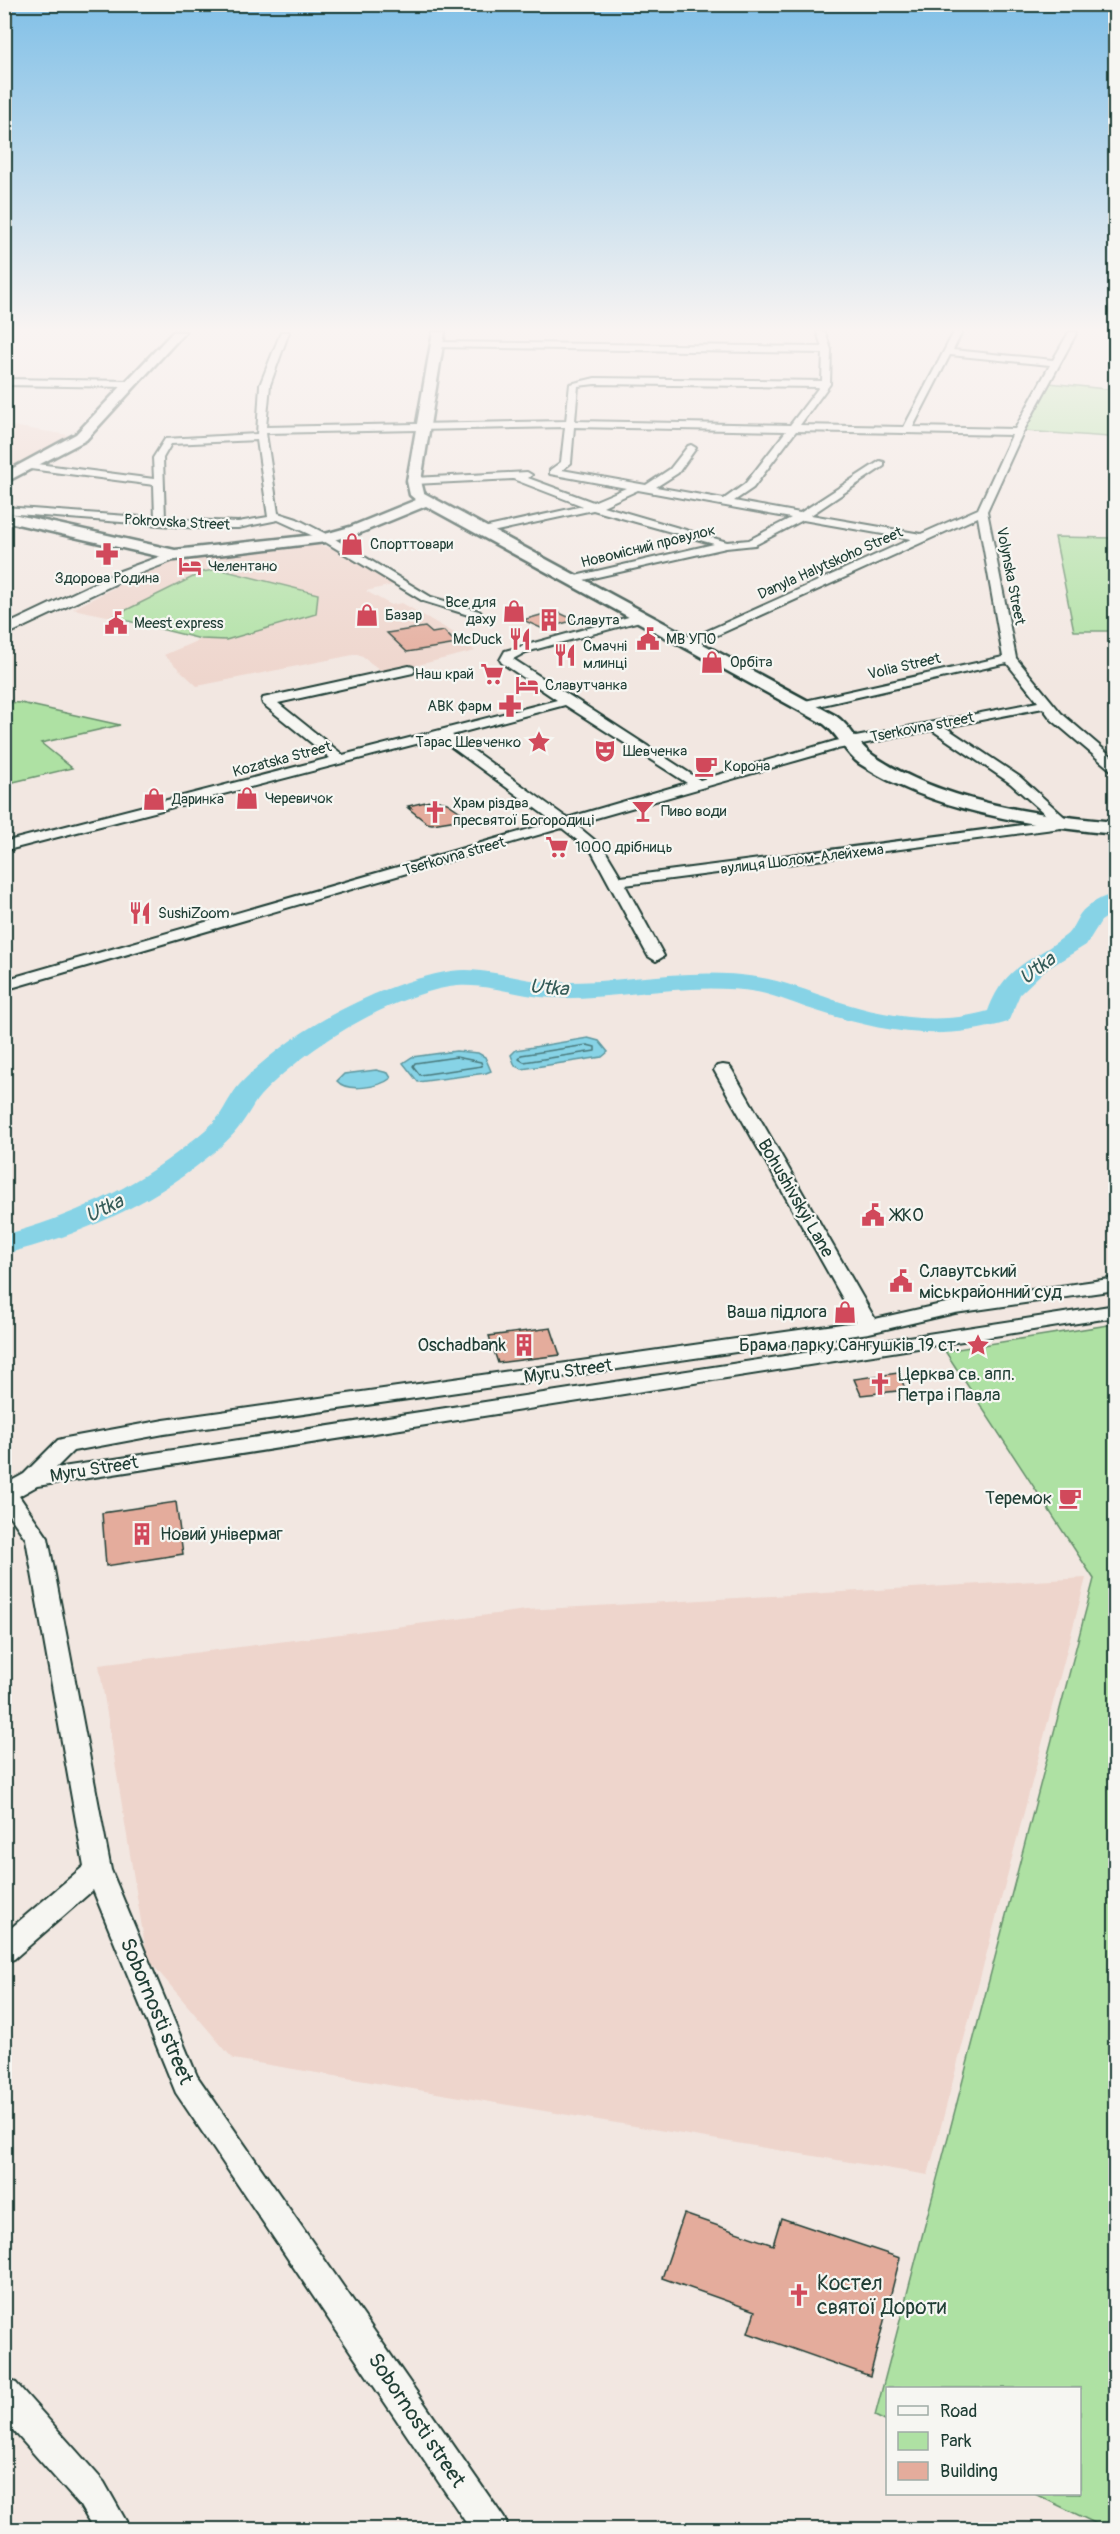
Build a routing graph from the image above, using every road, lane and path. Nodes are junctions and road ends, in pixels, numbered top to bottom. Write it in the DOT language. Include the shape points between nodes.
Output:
graph roads {
  1 [pos="58,450"];
  2 [pos="163,450"];
  3 [pos="263,450"];
  4 [pos="423,450"];
  5 [pos="567,450"];
  6 [pos="689,450"];
  7 [pos="776,450"];
  8 [pos="1010,450"];
  9 [pos="880,464"];
  10 [pos="30,466"];
  11 [pos="554,472"];
  12 [pos="515,476"];
  13 [pos="4,480"];
  14 [pos="158,483"];
  15 [pos="642,488"];
  16 [pos="423,496"];
  17 [pos="725,502"];
  18 [pos="592,507"];
  19 [pos="4,510"];
  20 [pos="398,511"];
  21 [pos="982,511"];
  22 [pos="274,515"];
  23 [pos="4,516"];
  24 [pos="802,516"];
  25 [pos="160,523"];
  26 [pos="483,531"];
  27 [pos="326,538"];
  28 [pos="923,538"];
  29 [pos="726,545"];
  30 [pos="175,555"];
  31 [pos="575,579"];
  32 [pos="475,613"];
  33 [pos="643,617"];
  34 [pos="4,632"];
  35 [pos="691,643"];
  36 [pos="1010,659"];
  37 [pos="409,670"];
  38 [pos="567,701"];
  39 [pos="1045,704"];
  40 [pos="805,705"];
  41 [pos="933,725"];
  42 [pos="442,734"];
  43 [pos="848,741"];
  44 [pos="342,761"];
  45 [pos="1116,767"];
  46 [pos="698,784"];
  47 [pos="567,824"];
  48 [pos="1064,824"];
  49 [pos="1116,828"];
  50 [pos="4,847"];
  51 [pos="616,882"];
  52 [pos="656,956"];
  53 [pos="4,985"];
  54 [pos="723,1070"];
  55 [pos="1116,1284"];
  56 [pos="1116,1311"];
  57 [pos="869,1327"];
  58 [pos="32,1479"];
  59 [pos="5,1494"];
  60 [pos="98,1870"];
  61 [pos="4,1951"];
  62 [pos="4,2395"];
  63 [pos="487,2528"];
  64 [pos="114,2529"];
  1 -- 10 [label="main road"];
  2 -- 14 [label="street" via="158,458"];
  3 -- 22 [label="street"];
  4 -- 16 [label="main road"];
  5 -- 11 [label="street" via="566,463"];
  6 -- 15 [label="street" via="674,471"];
  7 -- 17 [label="street" via="749,486"];
  8 -- 21 [label="street, Volynska Street"];
  9 -- 24 [label="street"];
  10 -- 13 [label="main road"];
  10 -- 14 [label="street"];
  11 -- 12 [label="street"];
  11 -- 15 [label="street"];
  12 -- 16 [label="street"];
  12 -- 18 [label="street, Новомісний провулок"];
  14 -- 25 [label="street"];
  15 -- 17 [label="street"];
  15 -- 18 [label="street"];
  16 -- 20 [label="main road"];
  16 -- 20 [label="main road"];
  16 -- 26 [label="main road"];
  17 -- 24 [label="street"];
  18 -- 26 [label="street"];
  18 -- 29 [label="street, Новомісний провулок"];
  19 -- 25 [label="street, Pokrovska Street"];
  20 -- 27 [label="main road, Pokrovska Street" via="367,526"];
  21 -- 28 [label="street, Danyla Halytskoho Street"];
  21 -- 36 [label="street, Volynska Street"];
  22 -- 25 [label="street, Pokrovska Street" via="265,522 238,525"];
  22 -- 27 [label="street"];
  23 -- 30 [label="main road, Pokrovska Street"];
  24 -- 28 [label="street"];
  24 -- 29 [label="street" via="751,543"];
  26 -- 31 [label="main road"];
  27 -- 30 [label="main road, Pokrovska Street"];
  27 -- 32 [label="street" via="427,599"];
  28 -- 35 [label="street, Danyla Halytskoho Street"];
  29 -- 31 [label="street, Новомісний провулок"];
  30 -- 34 [label="street" via="124,574"];
  31 -- 33 [label="main road"];
  33 -- 35 [label="main road"];
  33 -- 38 [label="street" via="522,649 506,657 514,667"];
  35 -- 40 [label="main road"];
  36 -- 39 [label="street, Volynska Street"];
  36 -- 40 [label="street, Volia Street"];
  37 -- 44 [label="street" via="268,701"];
  38 -- 42 [label="street, Kozatska Street"];
  38 -- 46 [label="street"];
  39 -- 41 [label="street, Tserkovna street"];
  39 -- 45 [label="street, Volynska Street"];
  40 -- 43 [label="main road" via="837,724"];
  41 -- 43 [label="street, Tserkovna street"];
  41 -- 48 [label="street" via="1015,780"];
  42 -- 44 [label="street, Kozatska Street"];
  42 -- 47 [label="street"];
  43 -- 46 [label="street, Tserkovna street"];
  43 -- 48 [label="main road" via="870,763 925,789 996,813"];
  44 -- 50 [label="street, Kozatska Street"];
  46 -- 47 [label="street, Tserkovna street"];
  47 -- 51 [label="street" via="598,850"];
  47 -- 53 [label="street, Tserkovna street"];
  48 -- 49 [label="main road"];
  48 -- 51 [label="street, вулиця Шолом-Алейхема"];
  51 -- 52 [label="street"];
  54 -- 57 [label="street, Bohushivskyi Lane"];
  55 -- 57 [label="street, Myru Street" via="955,1307"];
  56 -- 58 [label="street, Myru Street"];
  57 -- 58 [label="street, Myru Street" via="164,1426 66,1445"];
  58 -- 59 [label="street, Myru Street"];
  59 -- 60 [label="street, Sobornosti street" via="37,1538"];
  60 -- 61 [label="street"];
  60 -- 63 [label="street, Sobornosti street" via="186,2084"];
  62 -- 64 [label="street" via="92,2494"];
}
